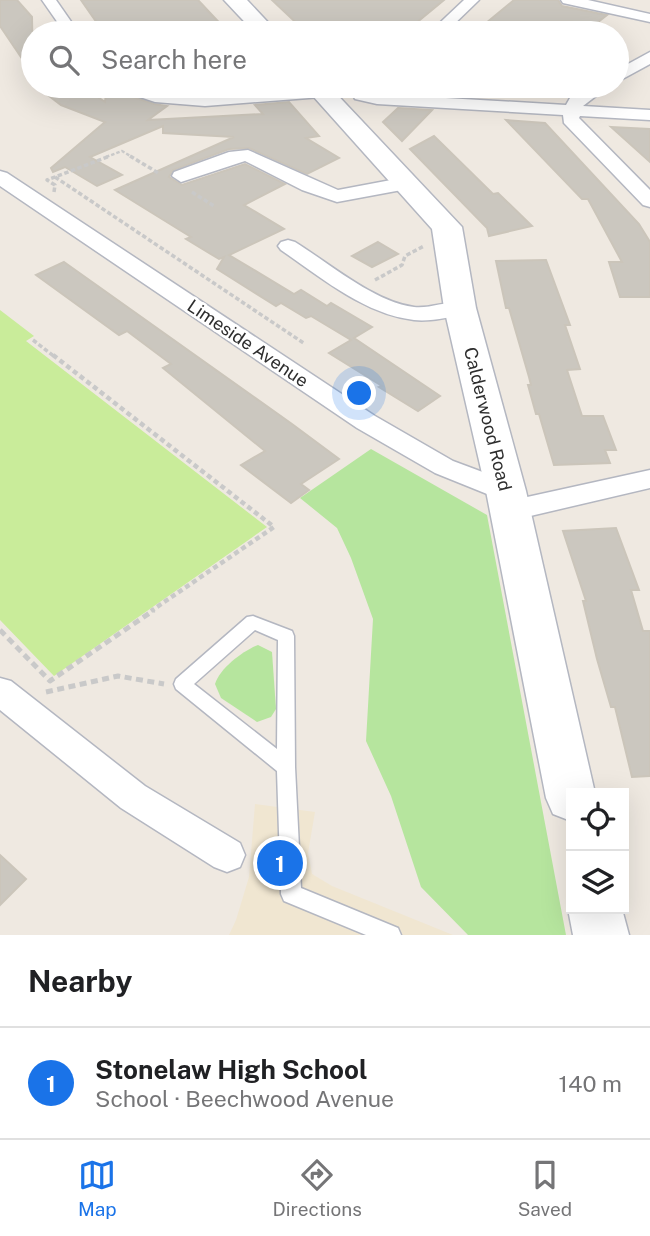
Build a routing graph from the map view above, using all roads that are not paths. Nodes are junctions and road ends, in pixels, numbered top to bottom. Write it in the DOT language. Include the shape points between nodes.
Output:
graph roads {
  1 [pos="49,0"];
  2 [pos="235,0"];
  3 [pos="472,0"];
  4 [pos="568,0"];
  5 [pos="637,0"];
  6 [pos="622,12"];
  7 [pos="650,18"];
  8 [pos="64,21"];
  9 [pos="255,21"];
  10 [pos="449,21"];
  11 [pos="650,57"];
  12 [pos="629,70"];
  13 [pos="168,98"];
  14 [pos="250,98"];
  15 [pos="345,98"];
  16 [pos="372,98"];
  17 [pos="582,98"];
  18 [pos="571,111"];
  19 [pos="650,115"];
  20 [pos="181,176"];
  21 [pos="0,177"];
  22 [pos="407,183"];
  23 [pos="309,186"];
  24 [pos="285,199"];
  25 [pos="650,201"];
  26 [pos="288,246"];
  27 [pos="460,308"];
  28 [pos="650,479"];
  29 [pos="508,501"];
  30 [pos="19,695"];
  31 [pos="286,767"];
  32 [pos="569,788"];
  33 [pos="227,855"];
  34 [pos="596,914"];
  35 [pos="391,935"];
  36 [pos="601,935"];
  1 -- 8 [label="street"];
  2 -- 9 [label="street"];
  3 -- 10 [label="street"];
  4 -- 6 [label="street"];
  5 -- 6 [label="street"];
  6 -- 7 [label="street"];
  11 -- 12 [label="street"];
  13 -- 14 [label="street"];
  15 -- 22 [label="street, Calderwood Road"];
  16 -- 18 [label="street"];
  17 -- 18 [label="street"];
  18 -- 19 [label="street"];
  18 -- 25 [label="street" via="570,119"];
  20 -- 23 [label="street" via="248,155"];
  21 -- 29 [label="street, Limeside Avenue" via="366,422"];
  22 -- 23 [label="street" via="337,196"];
  22 -- 27 [label="street, Calderwood Road" via="447,227"];
  23 -- 24 [label="street"];
  26 -- 27 [label="street" via="379,305 416,314"];
  27 -- 29 [label="street, Calderwood Road"];
  28 -- 29 [label="street"];
  29 -- 32 [label="street, Calderwood Road"];
  30 -- 33 [label="street" via="133,797"];
  31 -- 31 [label="lane" via="286,636 253,622 182,684"];
  31 -- 35 [label="lane" via="292,894"];
  34 -- 36 [label="street"];
}
